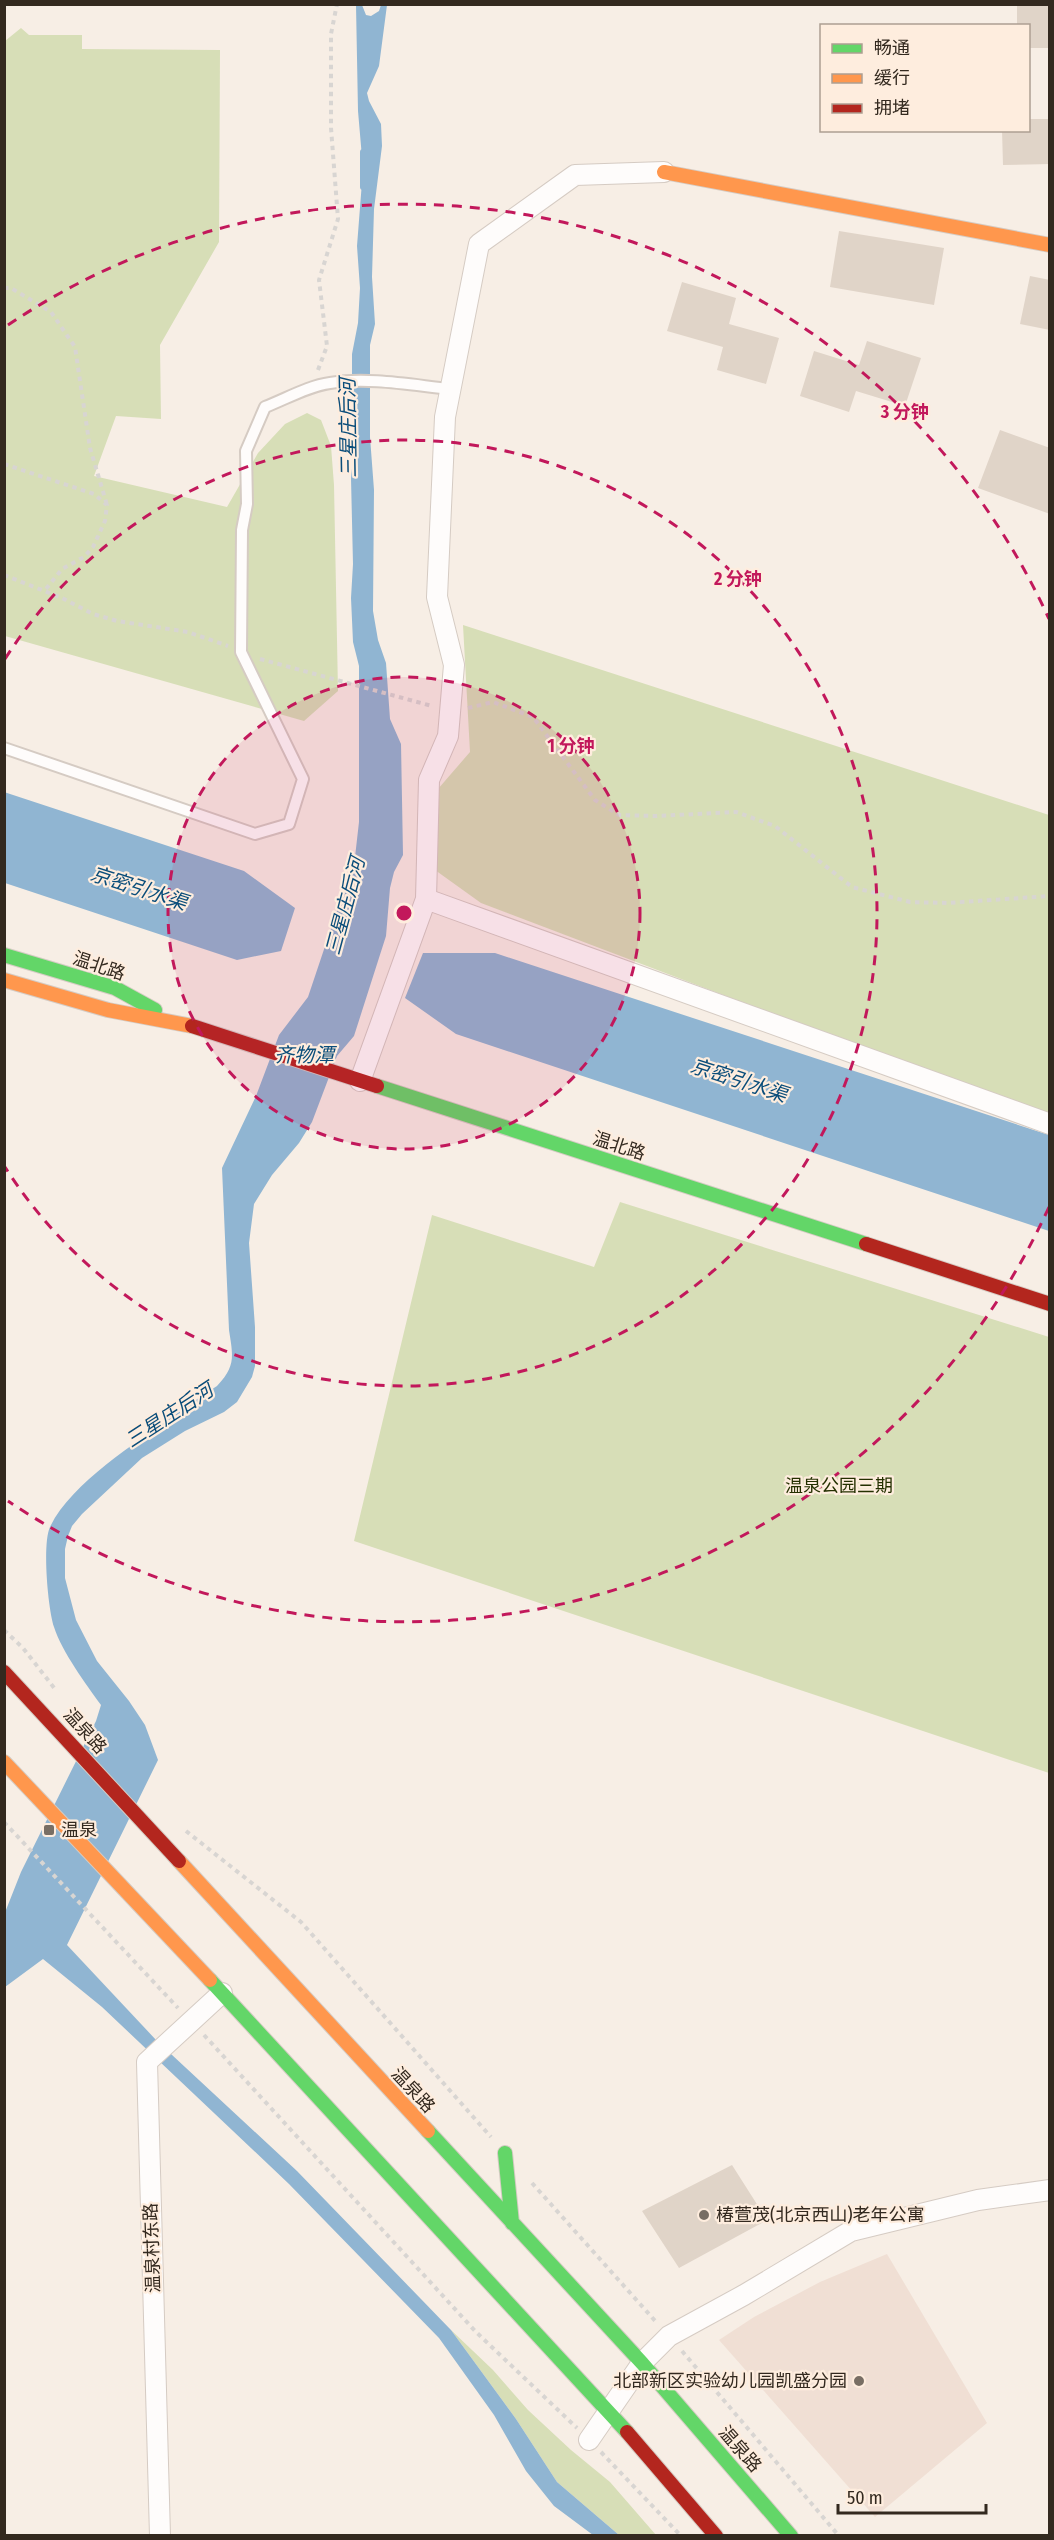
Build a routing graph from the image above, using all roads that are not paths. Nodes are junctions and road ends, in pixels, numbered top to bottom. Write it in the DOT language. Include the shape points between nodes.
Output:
graph roads {
  1 [pos="664,172"];
  2 [pos="1050,245"];
  3 [pos="450,389"];
  4 [pos="4,748"];
  5 [pos="426,899"];
  6 [pos="4,955"];
  7 [pos="4,980"];
  8 [pos="178,1022"];
  9 [pos="360,1081"];
  10 [pos="1050,1124"];
  11 [pos="1050,1304"];
  12 [pos="4,1672"];
  13 [pos="4,1762"];
  14 [pos="222,1993"];
  15 [pos="505,2153"];
  16 [pos="1050,2190"];
  17 [pos="512,2223"];
  18 [pos="642,2363"];
  19 [pos="610,2412"];
  20 [pos="589,2440"];
  21 [pos="160,2535"];
  22 [pos="716,2535"];
  23 [pos="790,2535"];
  1 -- 2 [label="main road"];
  1 -- 3 [label="street" via="575,175 479,244"];
  3 -- 4 [label="lane" via="384,382 330,383 311,388 265,407 246,451 241,652 303,779 289,824 255,834"];
  3 -- 5 [label="street" via="445,417 437,597 454,665 448,736 429,780"];
  5 -- 9 [label="street"];
  5 -- 10 [label="street"];
  6 -- 8 [label="main road, 温北路" via="115,988"];
  7 -- 8 [label="main road, 温北路" via="108,1010"];
  8 -- 9 [label="main road, 温北路"];
  9 -- 11 [label="main road, 温北路"];
  12 -- 17 [label="main road, 温泉路"];
  13 -- 14 [label="main road"];
  14 -- 19 [label="main road"];
  14 -- 21 [label="street, 温泉村东路" via="147,2062"];
  15 -- 17 [label="main road"];
  16 -- 18 [label="street" via="978,2200 852,2231 669,2336"];
  17 -- 18 [label="main road, 温泉路"];
  18 -- 19 [label="street"];
  18 -- 23 [label="main road, 温泉路"];
  19 -- 20 [label="street"];
  19 -- 22 [label="main road"];
}
